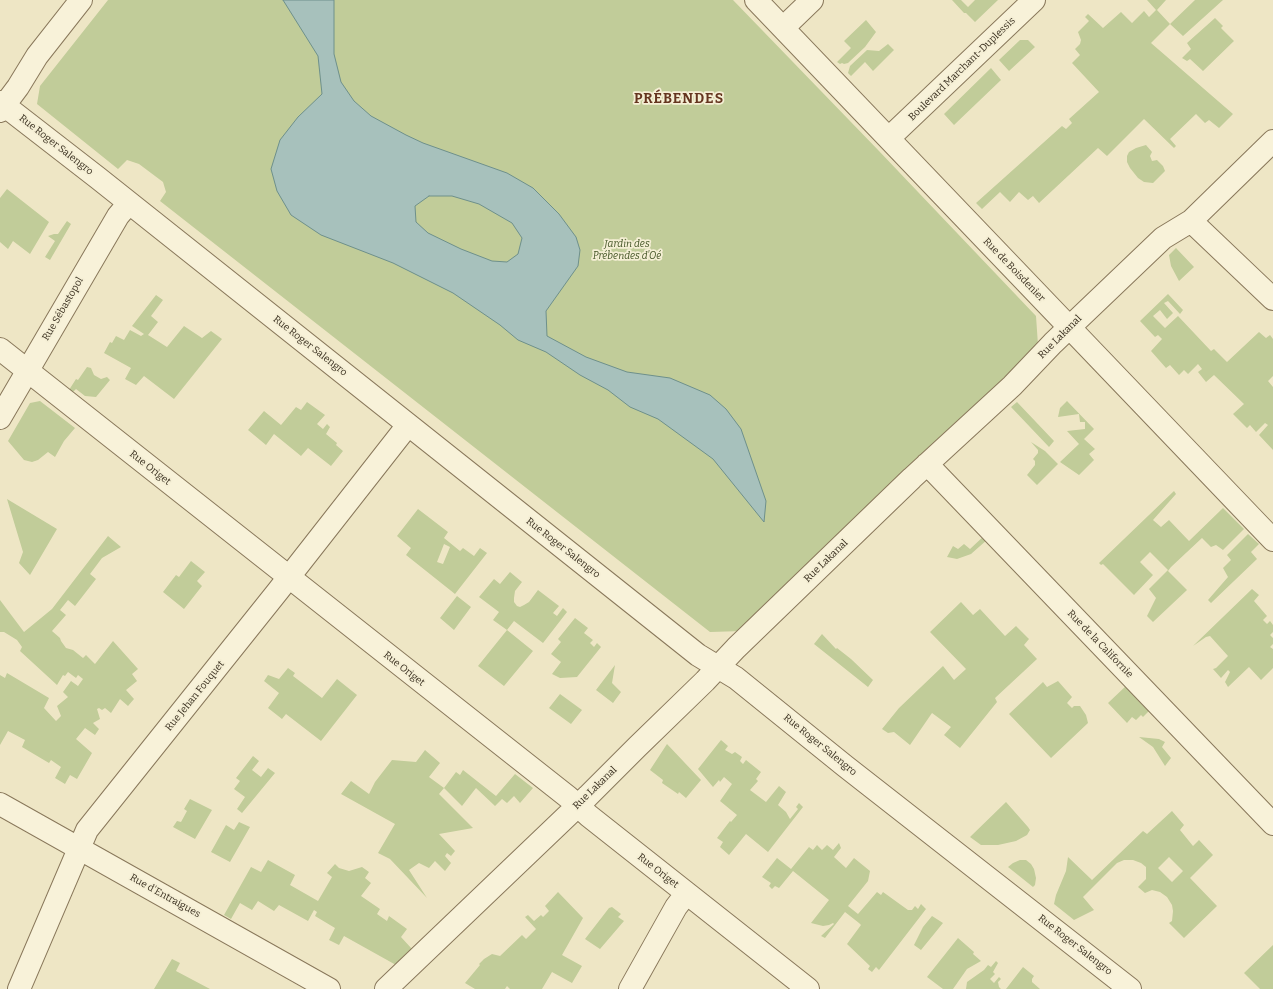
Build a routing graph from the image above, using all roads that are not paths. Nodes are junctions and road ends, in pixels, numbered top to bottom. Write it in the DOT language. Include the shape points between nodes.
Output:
graph roads {
  1 [pos="81,0"];
  2 [pos="756,0"];
  3 [pos="812,0"];
  4 [pos="1034,0"];
  5 [pos="783,28"];
  6 [pos="1,106"];
  7 [pos="889,138"];
  8 [pos="1273,141"];
  9 [pos="129,203"];
  10 [pos="1191,221"];
  11 [pos="1273,299"];
  12 [pos="1069,328"];
  13 [pos="0,350"];
  14 [pos="27,371"];
  15 [pos="0,418"];
  16 [pos="408,424"];
  17 [pos="927,464"];
  18 [pos="1273,540"];
  19 [pos="289,577"];
  20 [pos="717,667"];
  21 [pos="0,804"];
  22 [pos="578,806"];
  23 [pos="1273,824"];
  24 [pos="79,848"];
  25 [pos="686,894"];
  26 [pos="1128,988"];
  27 [pos="19,989"];
  28 [pos="329,989"];
  29 [pos="386,989"];
  30 [pos="630,989"];
  31 [pos="808,989"];
  1 -- 6 [label="street" via="37,56 18,87"];
  2 -- 5 [label="street, Rue de Boisdenier"];
  3 -- 5 [label="street"];
  4 -- 7 [label="street, Boulevard Marchant-Duplessis"];
  5 -- 7 [label="street, Rue de Boisdenier"];
  6 -- 9 [label="street, Rue Roger Salengro"];
  7 -- 12 [label="street, Rue de Boisdenier"];
  8 -- 10 [label="street, Rue Lakanal"];
  9 -- 14 [label="street, Rue Sébastopol" via="118,216"];
  9 -- 16 [label="street, Rue Roger Salengro"];
  10 -- 11 [label="street"];
  10 -- 12 [label="street, Rue Lakanal" via="1163,238"];
  12 -- 17 [label="street, Rue Lakanal" via="1012,386"];
  12 -- 18 [label="street, Rue de Boisdenier"];
  13 -- 14 [label="street, Rue Origet"];
  14 -- 15 [label="street, Rue Sébastopol"];
  14 -- 19 [label="street, Rue Origet"];
  16 -- 19 [label="street, Rue Jehan Fouquet"];
  16 -- 20 [label="street, Rue Roger Salengro" via="698,655"];
  17 -- 20 [label="street, Rue Lakanal"];
  17 -- 23 [label="street, Rue de la Californie"];
  19 -- 22 [label="street, Rue Origet"];
  19 -- 24 [label="street, Rue Jehan Fouquet" via="87,830"];
  20 -- 22 [label="street, Rue Lakanal" via="706,681"];
  20 -- 26 [label="street, Rue Roger Salengro" via="736,678"];
  21 -- 24 [label="street, Rue d'Entraigues"];
  22 -- 25 [label="street, Rue Origet"];
  22 -- 29 [label="street, Rue Lakanal"];
  24 -- 27 [label="street, Rue Jehan Fouquet"];
  24 -- 28 [label="street, Rue d'Entraigues"];
  25 -- 30 [label="street" via="676,907"];
  25 -- 31 [label="street, Rue Origet"];
}
